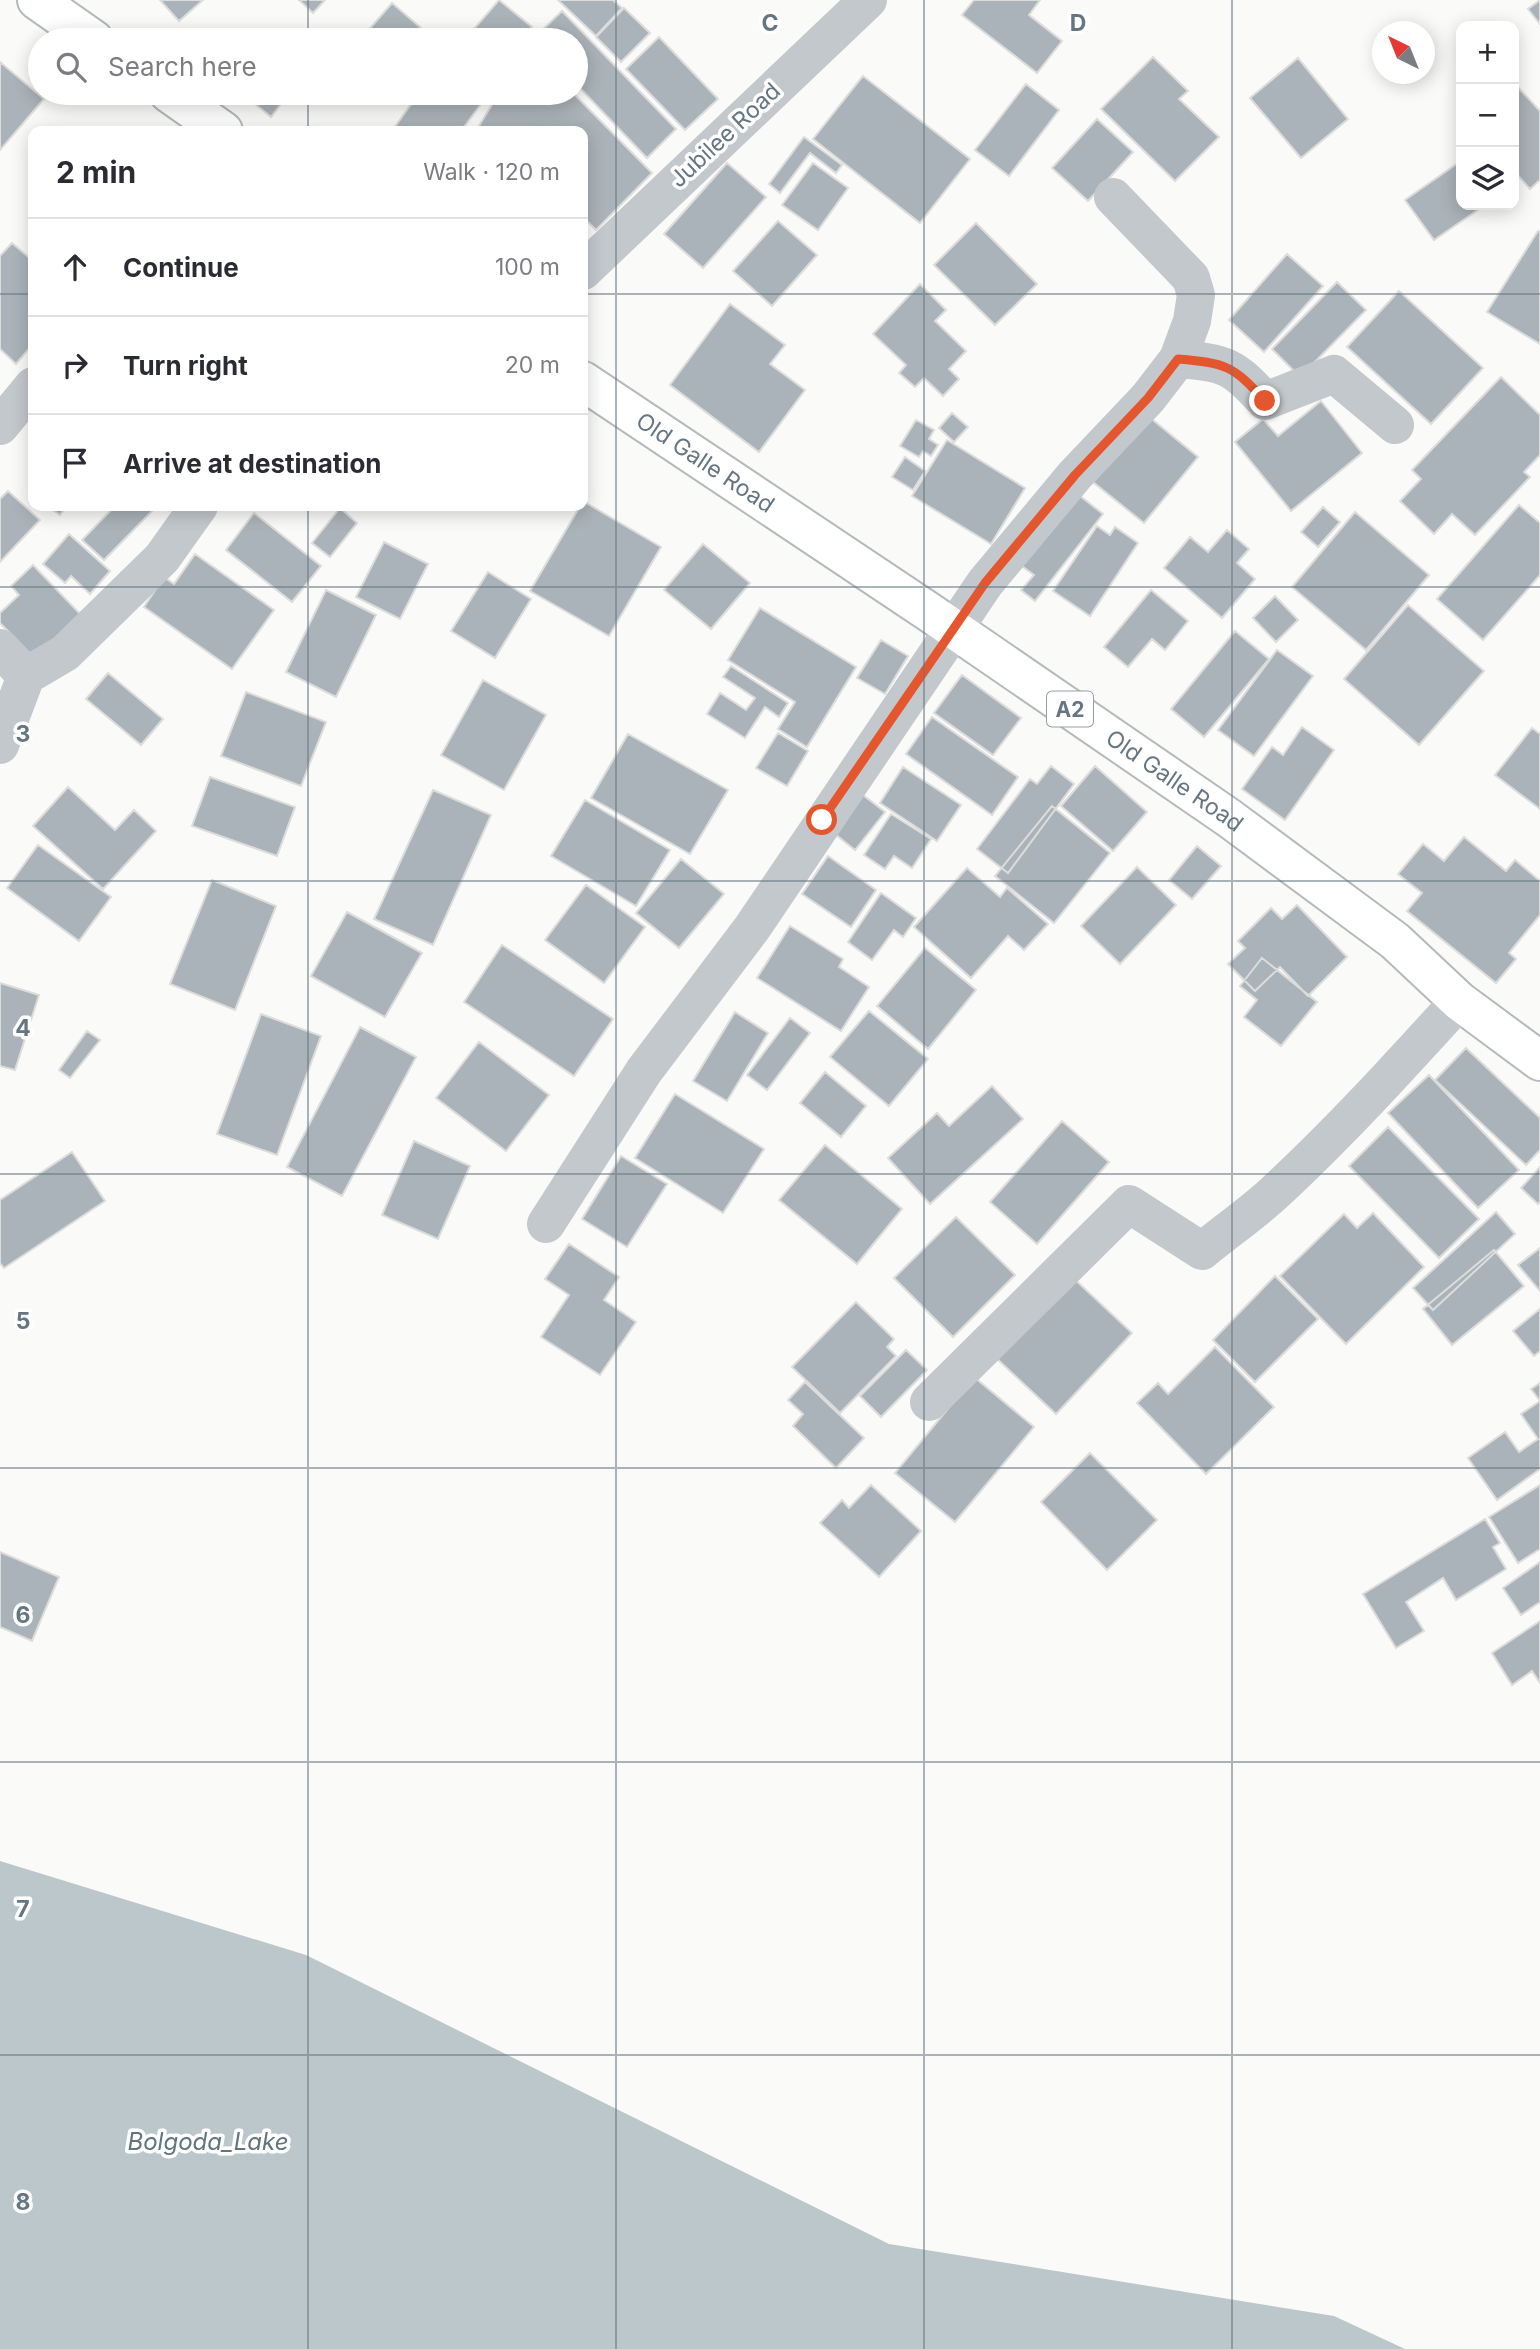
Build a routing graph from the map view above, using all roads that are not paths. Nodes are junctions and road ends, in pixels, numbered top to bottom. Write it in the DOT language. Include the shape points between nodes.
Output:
graph roads {
  1 [pos="37,0"];
  2 [pos="868,0"];
  3 [pos="77,28"];
  4 [pos="186,105"];
  5 [pos="216,126"];
  6 [pos="1113,197"];
  7 [pos="588,266"];
  8 [pos="1178,359"];
  9 [pos="588,384"];
  10 [pos="28,392"];
  11 [pos="1395,425"];
  12 [pos="0,426"];
  13 [pos="195,511"];
  14 [pos="954,629"];
  15 [pos="0,648"];
  16 [pos="26,676"];
  17 [pos="0,745"];
  18 [pos="1459,1001"];
  19 [pos="1540,1061"];
  20 [pos="546,1224"];
  21 [pos="929,1402"];
  1 -- 3 [label="highway"];
  2 -- 7 [label="street, Jubilee Road"];
  4 -- 5 [label="highway"];
  6 -- 8 [label="street" via="1191,278 1196,295 1192,321"];
  8 -- 11 [label="street" via="1218,362 1242,376 1265,401 1334,374"];
  8 -- 14 [label="street" via="985,583"];
  9 -- 14 [label="highway, Old Galle Road / A2"];
  10 -- 12 [label="street"];
  13 -- 16 [label="street" via="162,558 94,625 65,653"];
  14 -- 18 [label="highway, Old Galle Road / A2" via="1240,826 1395,941"];
  14 -- 20 [label="street" via="752,928 644,1071"];
  15 -- 16 [label="street"];
  16 -- 17 [label="street"];
  18 -- 19 [label="highway, Old Galle Road / A2"];
  18 -- 21 [label="street" via="1296,1172 1202,1251 1129,1204"];
}
